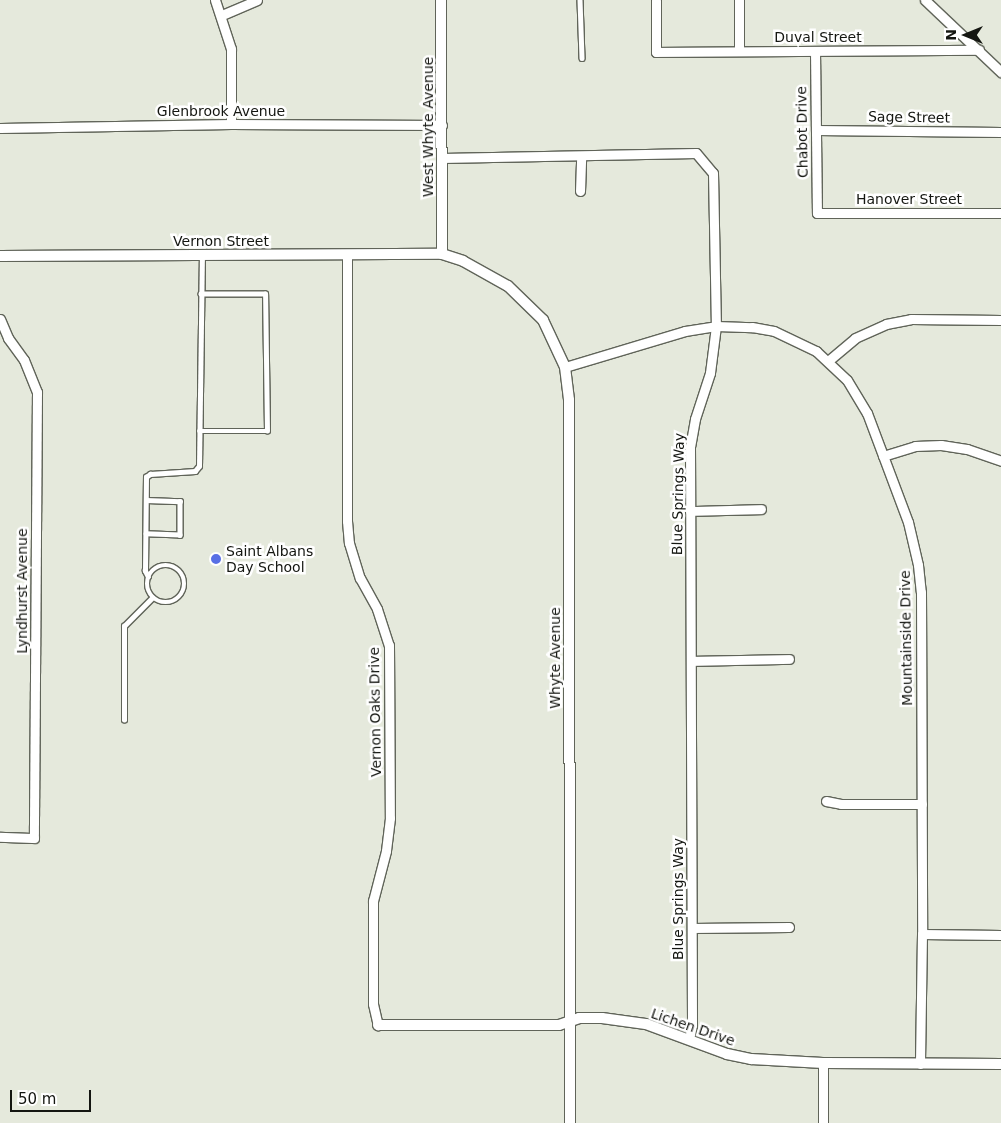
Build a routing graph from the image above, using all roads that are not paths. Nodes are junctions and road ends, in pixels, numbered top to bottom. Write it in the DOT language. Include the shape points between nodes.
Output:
graph roads {
  1 [pos="215,0"];
  2 [pos="257,0"];
  3 [pos="441,0"];
  4 [pos="580,0"];
  5 [pos="656,0"];
  6 [pos="739,0"];
  7 [pos="925,0"];
  8 [pos="222,14"];
  9 [pos="980,50"];
  10 [pos="739,51"];
  11 [pos="815,51"];
  12 [pos="582,58"];
  13 [pos="1001,72"];
  14 [pos="231,124"];
  15 [pos="442,125"];
  16 [pos="0,128"];
  17 [pos="816,130"];
  18 [pos="1001,132"];
  19 [pos="581,157"];
  20 [pos="442,158"];
  21 [pos="580,191"];
  22 [pos="817,213"];
  23 [pos="1001,213"];
  24 [pos="347,254"];
  25 [pos="442,254"];
  26 [pos="202,255"];
  27 [pos="0,256"];
  28 [pos="201,294"];
  29 [pos="0,319"];
  30 [pos="1001,320"];
  31 [pos="716,326"];
  32 [pos="828,361"];
  33 [pos="565,367"];
  34 [pos="199,431"];
  35 [pos="883,456"];
  36 [pos="1001,461"];
  37 [pos="146,500"];
  38 [pos="761,509"];
  39 [pos="690,511"];
  40 [pos="146,534"];
  41 [pos="148,576"];
  42 [pos="152,598"];
  43 [pos="789,659"];
  44 [pos="692,661"];
  45 [pos="124,720"];
  46 [pos="826,801"];
  47 [pos="922,804"];
  48 [pos="0,837"];
  49 [pos="789,926"];
  50 [pos="692,928"];
  51 [pos="922,934"];
  52 [pos="1001,935"];
  53 [pos="570,1021"];
  54 [pos="378,1026"];
  55 [pos="689,1039"];
  56 [pos="823,1063"];
  57 [pos="920,1064"];
  58 [pos="1001,1064"];
  59 [pos="570,1123"];
  60 [pos="823,1123"];
  1 -- 8 [label="street"];
  2 -- 8 [label="street"];
  3 -- 15 [label="street, West Whyte Avenue"];
  4 -- 12 [label="lane"];
  5 -- 10 [label="street, Duval Street" via="656,52"];
  6 -- 10 [label="street"];
  7 -- 9 [label="street"];
  8 -- 14 [label="street" via="230,49"];
  9 -- 11 [label="street, Duval Street"];
  9 -- 13 [label="street"];
  10 -- 11 [label="street, Duval Street"];
  11 -- 17 [label="street, Chabot Drive"];
  14 -- 15 [label="street, Glenbrook Avenue"];
  14 -- 16 [label="street, Glenbrook Avenue"];
  15 -- 20 [label="street, West Whyte Avenue"];
  17 -- 18 [label="street, Sage Street"];
  17 -- 22 [label="street, Chabot Drive"];
  19 -- 20 [label="street, Blue Springs Way"];
  19 -- 21 [label="street"];
  19 -- 31 [label="street, Blue Springs Way" via="696,153 713,173"];
  20 -- 25 [label="street, West Whyte Avenue"];
  22 -- 23 [label="street, Hanover Street"];
  24 -- 25 [label="street, Vernon Street"];
  24 -- 26 [label="street, Vernon Street"];
  24 -- 54 [label="street, Vernon Oaks Drive" via="348,543 389,645 390,818 386,851 372,901 373,1004"];
  25 -- 33 [label="street, Whyte Avenue" via="488,274 525,300 543,320"];
  26 -- 27 [label="street, Vernon Street"];
  26 -- 28 [label="lane"];
  28 -- 34 [label="lane"];
  28 -- 34 [label="lane" via="265,294 267,431"];
  29 -- 48 [label="street, Lyndhurst Avenue" via="8,338 24,360 37,392 34,838"];
  30 -- 32 [label="street" via="911,319 886,324 855,338"];
  31 -- 32 [label="street, Mountainside Drive" via="774,331 796,340"];
  31 -- 33 [label="street, Mountainside Drive" via="685,331"];
  31 -- 39 [label="street, Blue Springs Way" via="710,373 692,434"];
  32 -- 35 [label="street, Mountainside Drive" via="856,393"];
  33 -- 53 [label="street, Whyte Avenue" via="569,400"];
  34 -- 37 [label="lane" via="199,466 195,471 150,474 146,477"];
  35 -- 36 [label="street" via="915,446 941,445 967,449"];
  35 -- 47 [label="street, Mountainside Drive" via="908,522 918,565 921,592"];
  37 -- 40 [label="lane"];
  37 -- 40 [label="lane" via="180,501 180,535"];
  38 -- 39 [label="street"];
  39 -- 44 [label="street, Blue Springs Way"];
  40 -- 41 [label="lane" via="145,571"];
  41 -- 42 [label="lane" via="148,592"];
  41 -- 42 [label="lane" via="158,566 173,566 180,570 186,584 180,598 174,602 159,602"];
  42 -- 45 [label="lane" via="124,626"];
  43 -- 44 [label="street"];
  44 -- 50 [label="street, Blue Springs Way"];
  46 -- 47 [label="street" via="841,804"];
  47 -- 51 [label="street, Mountainside Drive"];
  49 -- 50 [label="street"];
  50 -- 55 [label="street, Blue Springs Way" via="692,1026"];
  51 -- 52 [label="street"];
  51 -- 57 [label="street, Mountainside Drive"];
  53 -- 54 [label="street, Lichen Drive" via="559,1026"];
  53 -- 55 [label="street, Lichen Drive" via="579,1018 618,1020 652,1026"];
  53 -- 59 [label="street, Whyte Avenue"];
  55 -- 56 [label="street, Lichen Drive" via="745,1058"];
  56 -- 57 [label="street, Lichen Drive"];
  56 -- 60 [label="street"];
  57 -- 58 [label="street, Lichen Drive"];
}
